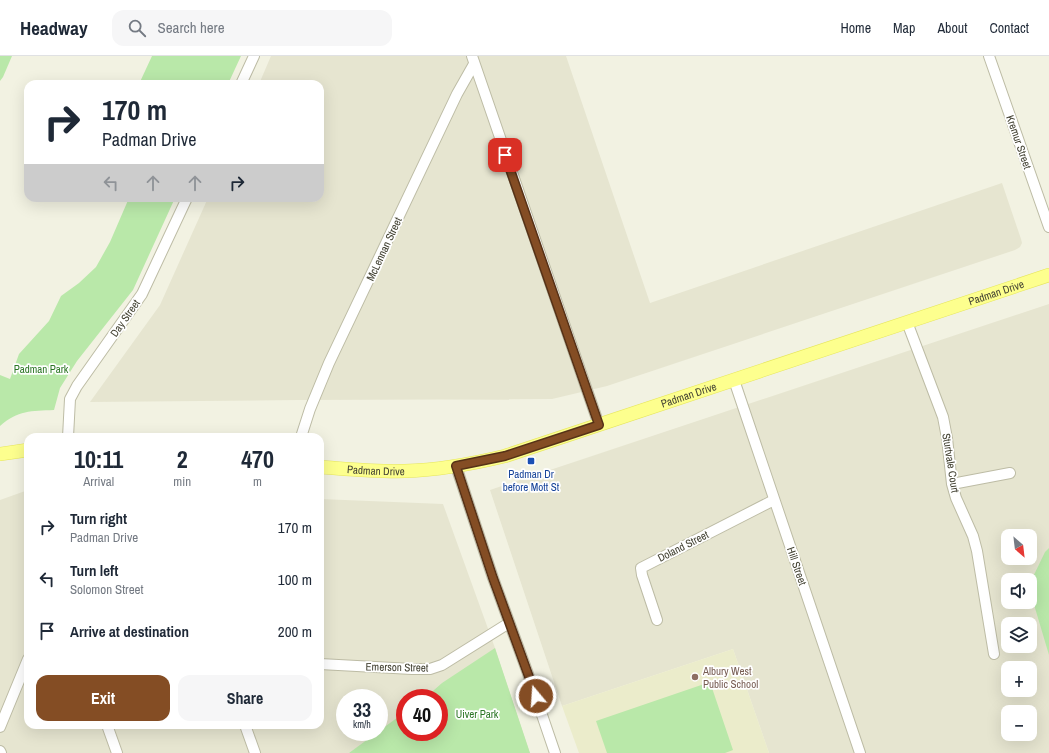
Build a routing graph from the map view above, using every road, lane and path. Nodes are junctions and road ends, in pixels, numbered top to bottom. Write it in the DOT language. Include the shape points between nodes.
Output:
graph roads {
  1 [pos="254,56"];
  2 [pos="990,56"];
  3 [pos="473,60"];
  4 [pos="243,80"];
  5 [pos="185,202"];
  6 [pos="1049,227"];
  7 [pos="1049,275"];
  8 [pos="907,322"];
  9 [pos="734,380"];
  10 [pos="599,425"];
  11 [pos="68,433"];
  12 [pos="302,433"];
  13 [pos="24,451"];
  14 [pos="0,454"];
  15 [pos="456,466"];
  16 [pos="324,467"];
  17 [pos="1010,473"];
  18 [pos="952,484"];
  19 [pos="774,500"];
  20 [pos="657,620"];
  21 [pos="509,623"];
  22 [pos="994,654"];
  23 [pos="324,664"];
  24 [pos="24,669"];
  25 [pos="0,727"];
  26 [pos="108,729"];
  27 [pos="246,729"];
  28 [pos="117,753"];
  29 [pos="255,753"];
  30 [pos="555,753"];
  31 [pos="860,753"];
  1 -- 4 [label="street"];
  2 -- 6 [label="street, Kremur Street"];
  3 -- 10 [label="street"];
  3 -- 12 [label="street, McLennan Street" via="329,363"];
  5 -- 11 [label="street, Day Street" via="142,294 70,399"];
  7 -- 8 [label="main road, Padman Drive"];
  8 -- 9 [label="main road, Padman Drive"];
  8 -- 18 [label="street, Sturtvale Court" via="943,417"];
  9 -- 10 [label="main road, Padman Drive"];
  9 -- 19 [label="street, Hill Street"];
  10 -- 15 [label="main road, Padman Drive" via="505,456"];
  13 -- 14 [label="main road"];
  15 -- 16 [label="main road, Padman Drive" via="405,471"];
  15 -- 21 [label="street"];
  17 -- 18 [label="street"];
  18 -- 22 [label="street, Sturtvale Court" via="977,551"];
  19 -- 20 [label="street, Doland Street" via="642,568"];
  19 -- 31 [label="street, Hill Street"];
  21 -- 23 [label="street, Emerson Street" via="442,665 430,669"];
  21 -- 30 [label="street"];
  24 -- 25 [label="street"];
  26 -- 28 [label="street"];
  27 -- 29 [label="street"];
}
